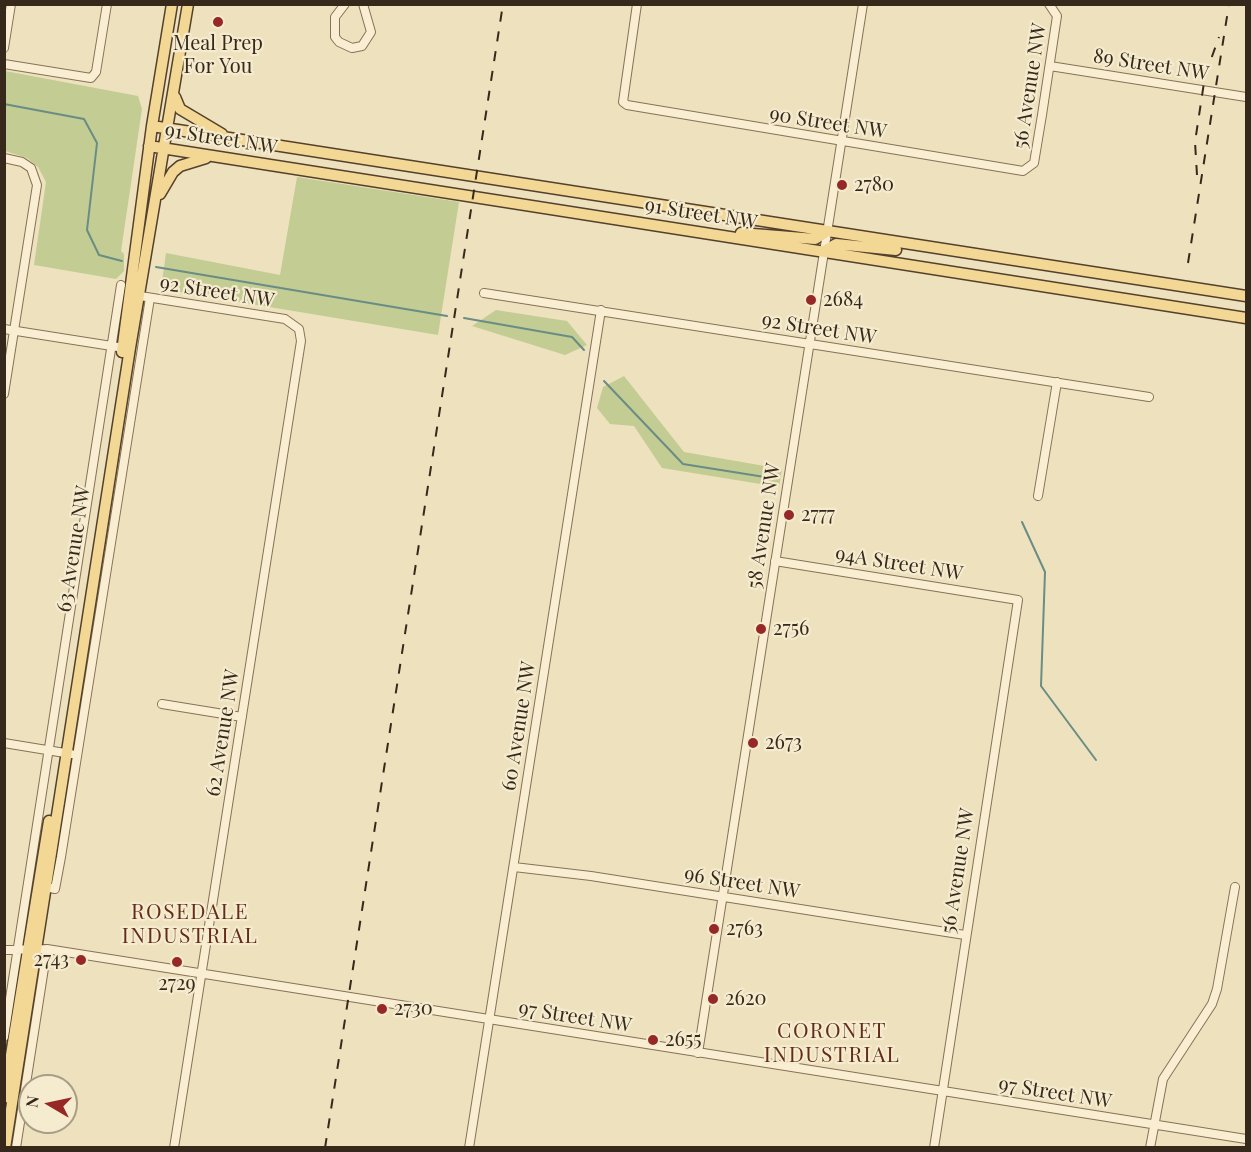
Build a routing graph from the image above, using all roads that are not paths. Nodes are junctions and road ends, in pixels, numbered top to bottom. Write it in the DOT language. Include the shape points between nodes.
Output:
graph roads {
  1 [pos="11,4"];
  2 [pos="107,4"];
  3 [pos="172,4"];
  4 [pos="188,4"];
  5 [pos="345,4"];
  6 [pos="363,4"];
  7 [pos="637,4"];
  8 [pos="863,4"];
  9 [pos="1052,6"];
  10 [pos="4,48"];
  11 [pos="4,64"];
  12 [pos="1050,66"];
  13 [pos="174,96"];
  14 [pos="1246,97"];
  15 [pos="152,126"];
  16 [pos="169,128"];
  17 [pos="231,138"];
  18 [pos="842,143"];
  19 [pos="149,146"];
  20 [pos="166,148"];
  21 [pos="215,156"];
  22 [pos="4,158"];
  23 [pos="1030,168"];
  24 [pos="155,199"];
  25 [pos="828,231"];
  26 [pos="702,232"];
  27 [pos="940,250"];
  28 [pos="824,251"];
  29 [pos="121,285"];
  30 [pos="484,293"];
  31 [pos="140,296"];
  32 [pos="1246,296"];
  33 [pos="601,310"];
  34 [pos="1246,318"];
  35 [pos="296,325"];
  36 [pos="4,329"];
  37 [pos="14,330"];
  38 [pos="810,344"];
  39 [pos="122,347"];
  40 [pos="1057,382"];
  41 [pos="4,394"];
  42 [pos="1149,397"];
  43 [pos="1038,496"];
  44 [pos="776,561"];
  45 [pos="1018,600"];
  46 [pos="162,704"];
  47 [pos="242,717"];
  48 [pos="4,743"];
  49 [pos="63,753"];
  50 [pos="513,867"];
  51 [pos="1235,888"];
  52 [pos="722,897"];
  53 [pos="965,935"];
  54 [pos="33,949"];
  55 [pos="4,950"];
  56 [pos="201,973"];
  57 [pos="489,1020"];
  58 [pos="4,1037"];
  59 [pos="698,1053"];
  60 [pos="940,1092"];
  61 [pos="4,1098"];
  62 [pos="1153,1125"];
  63 [pos="1246,1139"];
  64 [pos="5,1148"];
  65 [pos="16,1148"];
  66 [pos="174,1148"];
  67 [pos="469,1148"];
  68 [pos="934,1148"];
  69 [pos="1150,1148"];
  1 -- 10 [label="street"];
  2 -- 11 [label="street" via="97,69 91,78"];
  3 -- 15 [label="main road, 63 Avenue NW"];
  4 -- 13 [label="main road, 63 Avenue NW"];
  5 -- 6 [label="street" via="335,17 335,38 352,48 362,46 371,32"];
  7 -- 18 [label="street, 90 Street NW" via="623,102 627,105"];
  8 -- 18 [label="street, 58 Avenue NW"];
  9 -- 12 [label="street, 56 Avenue NW" via="1058,16"];
  12 -- 14 [label="street, 89 Street NW"];
  12 -- 23 [label="street, 56 Avenue NW" via="1035,159"];
  13 -- 16 [label="main road, 63 Avenue NW"];
  13 -- 17 [label="main road" via="180,110"];
  15 -- 16 [label="main road, 91 Street NW"];
  15 -- 19 [label="main road, 63 Avenue NW"];
  16 -- 17 [label="main road, 91 Street NW"];
  16 -- 20 [label="main road, 63 Avenue NW"];
  17 -- 25 [label="main road, 91 Street NW"];
  18 -- 23 [label="street, 90 Street NW" via="1020,170"];
  18 -- 25 [label="street, 58 Avenue NW"];
  19 -- 20 [label="main road, 91 Street NW"];
  19 -- 31 [label="main road, 63 Avenue NW"];
  20 -- 21 [label="main road, 91 Street NW"];
  20 -- 24 [label="main road, 63 Avenue NW"];
  21 -- 24 [label="main road" via="180,166"];
  21 -- 26 [label="main road, 91 Street NW"];
  22 -- 37 [label="street" via="22,162 33,170 37,189"];
  24 -- 31 [label="main road, 63 Avenue NW"];
  25 -- 26 [label="main road" via="815,239"];
  25 -- 27 [label="main road, 91 Street NW"];
  25 -- 28 [label="street, 58 Avenue NW"];
  26 -- 28 [label="main road, 91 Street NW"];
  27 -- 28 [label="main road" via="921,252 836,244"];
  27 -- 32 [label="main road, 91 Street NW"];
  28 -- 34 [label="main road, 91 Street NW"];
  28 -- 38 [label="street, 58 Avenue NW"];
  29 -- 39 [label="street, 63 Avenue NW"];
  30 -- 33 [label="street, 92 Street NW"];
  31 -- 35 [label="street, 92 Street NW" via="285,319"];
  31 -- 39 [label="main road, 63 Avenue NW"];
  31 -- 49 [label="street, 63 Avenue NW"];
  33 -- 38 [label="street, 92 Street NW"];
  33 -- 50 [label="street, 60 Avenue NW"];
  35 -- 47 [label="street, 62 Avenue NW" via="301,334 300,351"];
  36 -- 37 [label="street"];
  37 -- 39 [label="street"];
  37 -- 41 [label="street"];
  38 -- 40 [label="street, 92 Street NW"];
  38 -- 44 [label="street, 58 Avenue NW"];
  39 -- 49 [label="main road, 63 Avenue NW"];
  39 -- 49 [label="street, 63 Avenue NW"];
  40 -- 42 [label="street, 92 Street NW"];
  40 -- 43 [label="street"];
  44 -- 45 [label="street, 94A Street NW"];
  44 -- 52 [label="street, 58 Avenue NW"];
  45 -- 53 [label="street, 56 Avenue NW"];
  46 -- 47 [label="street"];
  47 -- 56 [label="street, 62 Avenue NW"];
  48 -- 49 [label="street"];
  49 -- 54 [label="main road, 63 Avenue NW"];
  49 -- 54 [label="main road, 63 Avenue NW" via="46,887"];
  50 -- 52 [label="street, 96 Street NW"];
  50 -- 57 [label="street, 60 Avenue NW"];
  51 -- 62 [label="street" via="1212,1004 1163,1079"];
  52 -- 53 [label="street, 96 Street NW"];
  52 -- 59 [label="street, 58 Avenue NW"];
  53 -- 60 [label="street, 56 Avenue NW"];
  54 -- 55 [label="street, 97 Street NW"];
  54 -- 56 [label="street, 97 Street NW"];
  54 -- 58 [label="street, 63 Avenue NW"];
  54 -- 61 [label="main road, 63 Avenue NW"];
  54 -- 64 [label="main road, 63 Avenue NW"];
  54 -- 65 [label="street, 63 Avenue NW"];
  56 -- 57 [label="street, 97 Street NW"];
  56 -- 66 [label="street, 62 Avenue NW"];
  57 -- 59 [label="street, 97 Street NW"];
  57 -- 67 [label="street, 60 Avenue NW"];
  59 -- 60 [label="street, 97 Street NW"];
  60 -- 62 [label="street, 97 Street NW"];
  60 -- 68 [label="street, 56 Avenue NW"];
  62 -- 63 [label="street, 97 Street NW"];
  62 -- 69 [label="street"];
}
